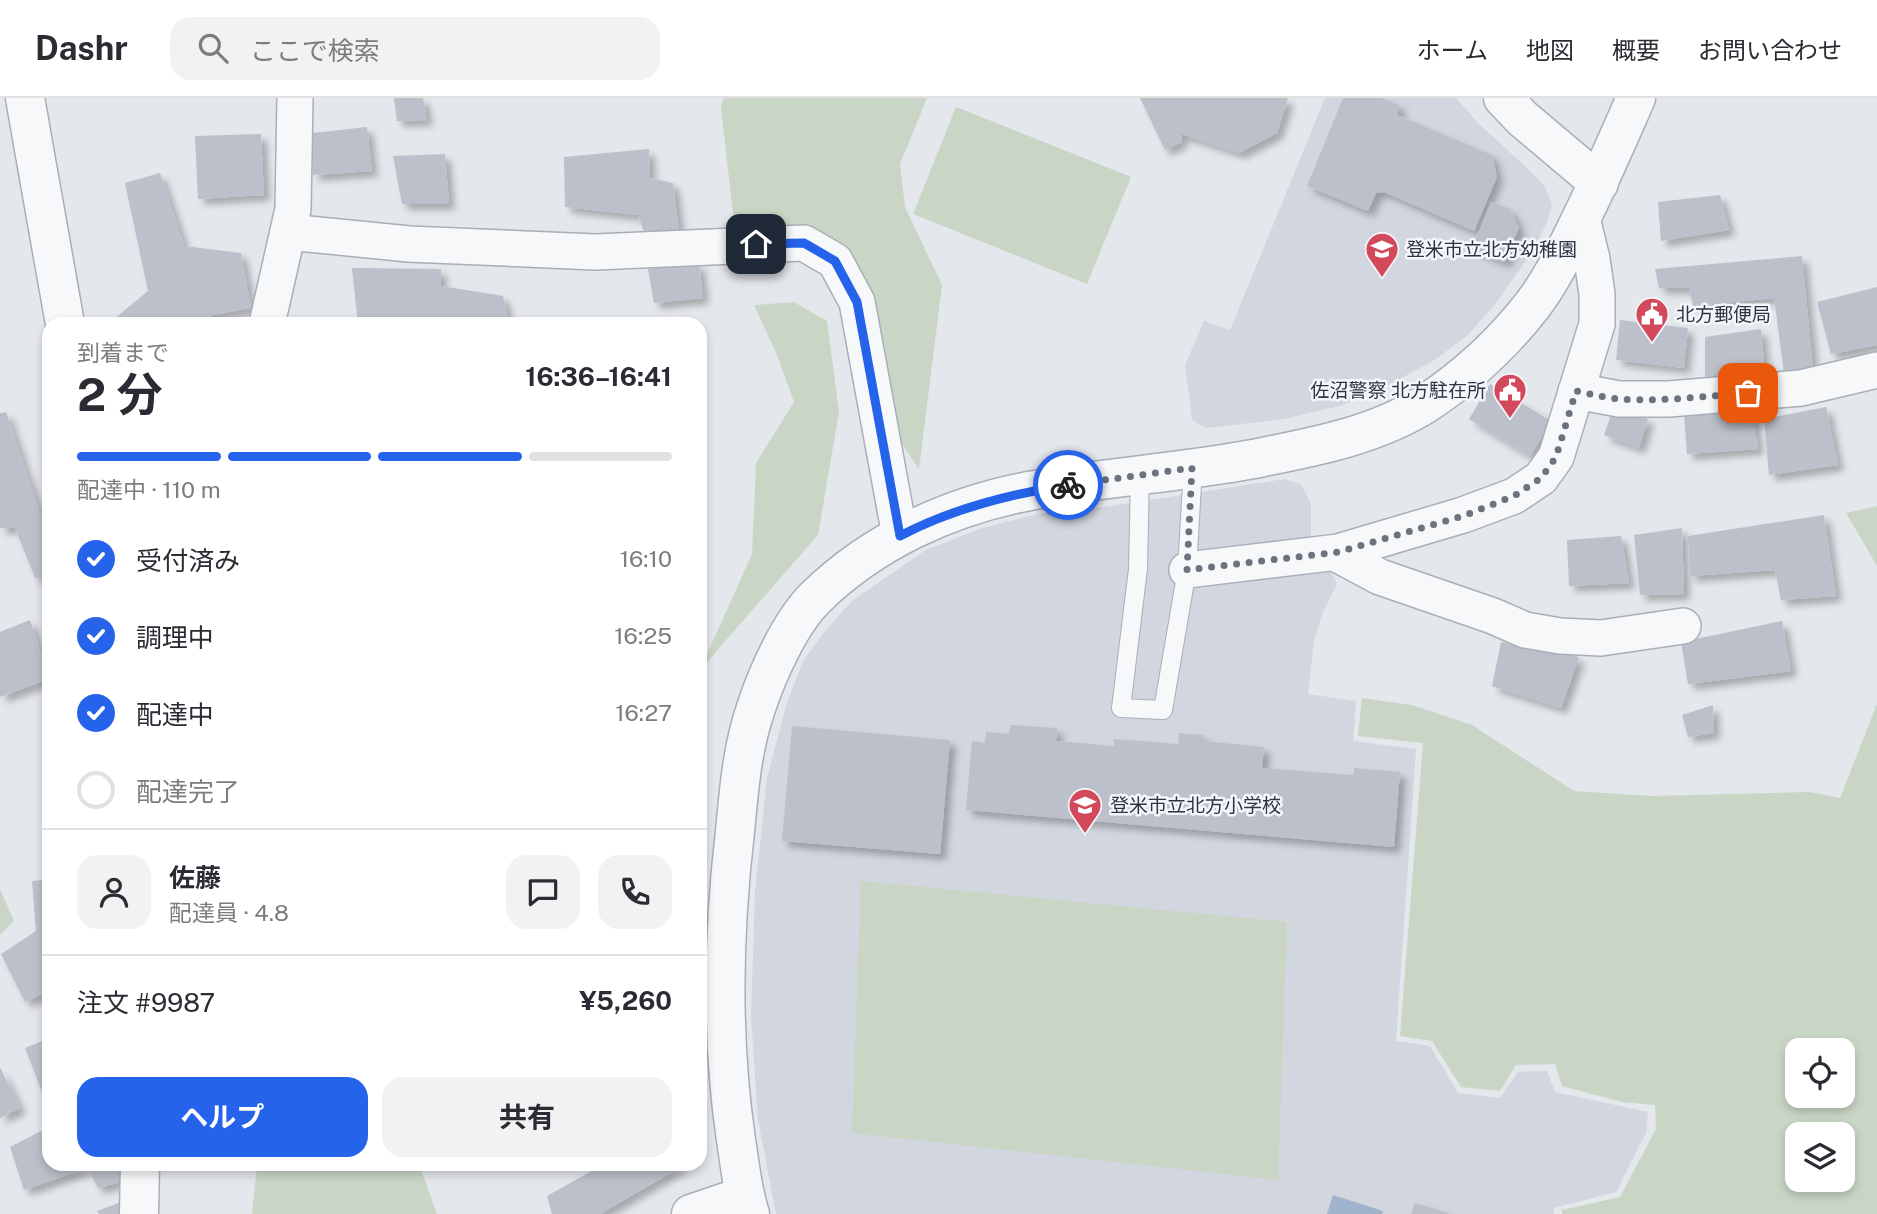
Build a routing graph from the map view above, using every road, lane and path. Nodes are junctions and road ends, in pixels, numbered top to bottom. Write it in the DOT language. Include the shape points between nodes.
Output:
graph roads {
  1 [pos="25,98"];
  2 [pos="295,98"];
  3 [pos="1503,98"];
  4 [pos="1636,98"];
  5 [pos="1599,183"];
  6 [pos="1582,218"];
  7 [pos="288,232"];
  8 [pos="64,317"];
  9 [pos="269,317"];
  10 [pos="1877,370"];
  11 [pos="1576,391"];
  12 [pos="1192,468"];
  13 [pos="1140,475"];
  14 [pos="900,536"];
  15 [pos="1335,553"];
  16 [pos="1187,570"];
  17 [pos="1683,626"];
  18 [pos="140,1171"];
  19 [pos="747,1205"];
  20 [pos="139,1214"];
  21 [pos="691,1214"];
  1 -- 8 [label="street"];
  2 -- 7 [label="street" via="293,209"];
  3 -- 5 [label="street"];
  4 -- 5 [label="street"];
  5 -- 6 [label="street"];
  6 -- 11 [label="street" via="1592,259 1597,324"];
  6 -- 12 [label="street" via="1533,305 1462,379 1425,404 1390,424 1323,445"];
  7 -- 9 [label="street"];
  7 -- 14 [label="street" via="409,244 595,252 804,243 835,261 857,302"];
  10 -- 11 [label="street" via="1801,388 1670,399 1619,399"];
  11 -- 15 [label="street" via="1556,457 1541,478 1514,496 1463,516"];
  12 -- 13 [label="street"];
  12 -- 16 [label="lane"];
  13 -- 14 [label="street" via="1027,491 927,522"];
  13 -- 16 [label="lane" via="1138,569 1121,708 1163,710"];
  14 -- 19 [label="street" via="813,601 775,659 752,720 742,764 725,952 730,1096"];
  15 -- 16 [label="street"];
  15 -- 17 [label="street" via="1380,577 1525,630 1601,638"];
  18 -- 20 [label="street"];
  19 -- 21 [label="street"];
}
